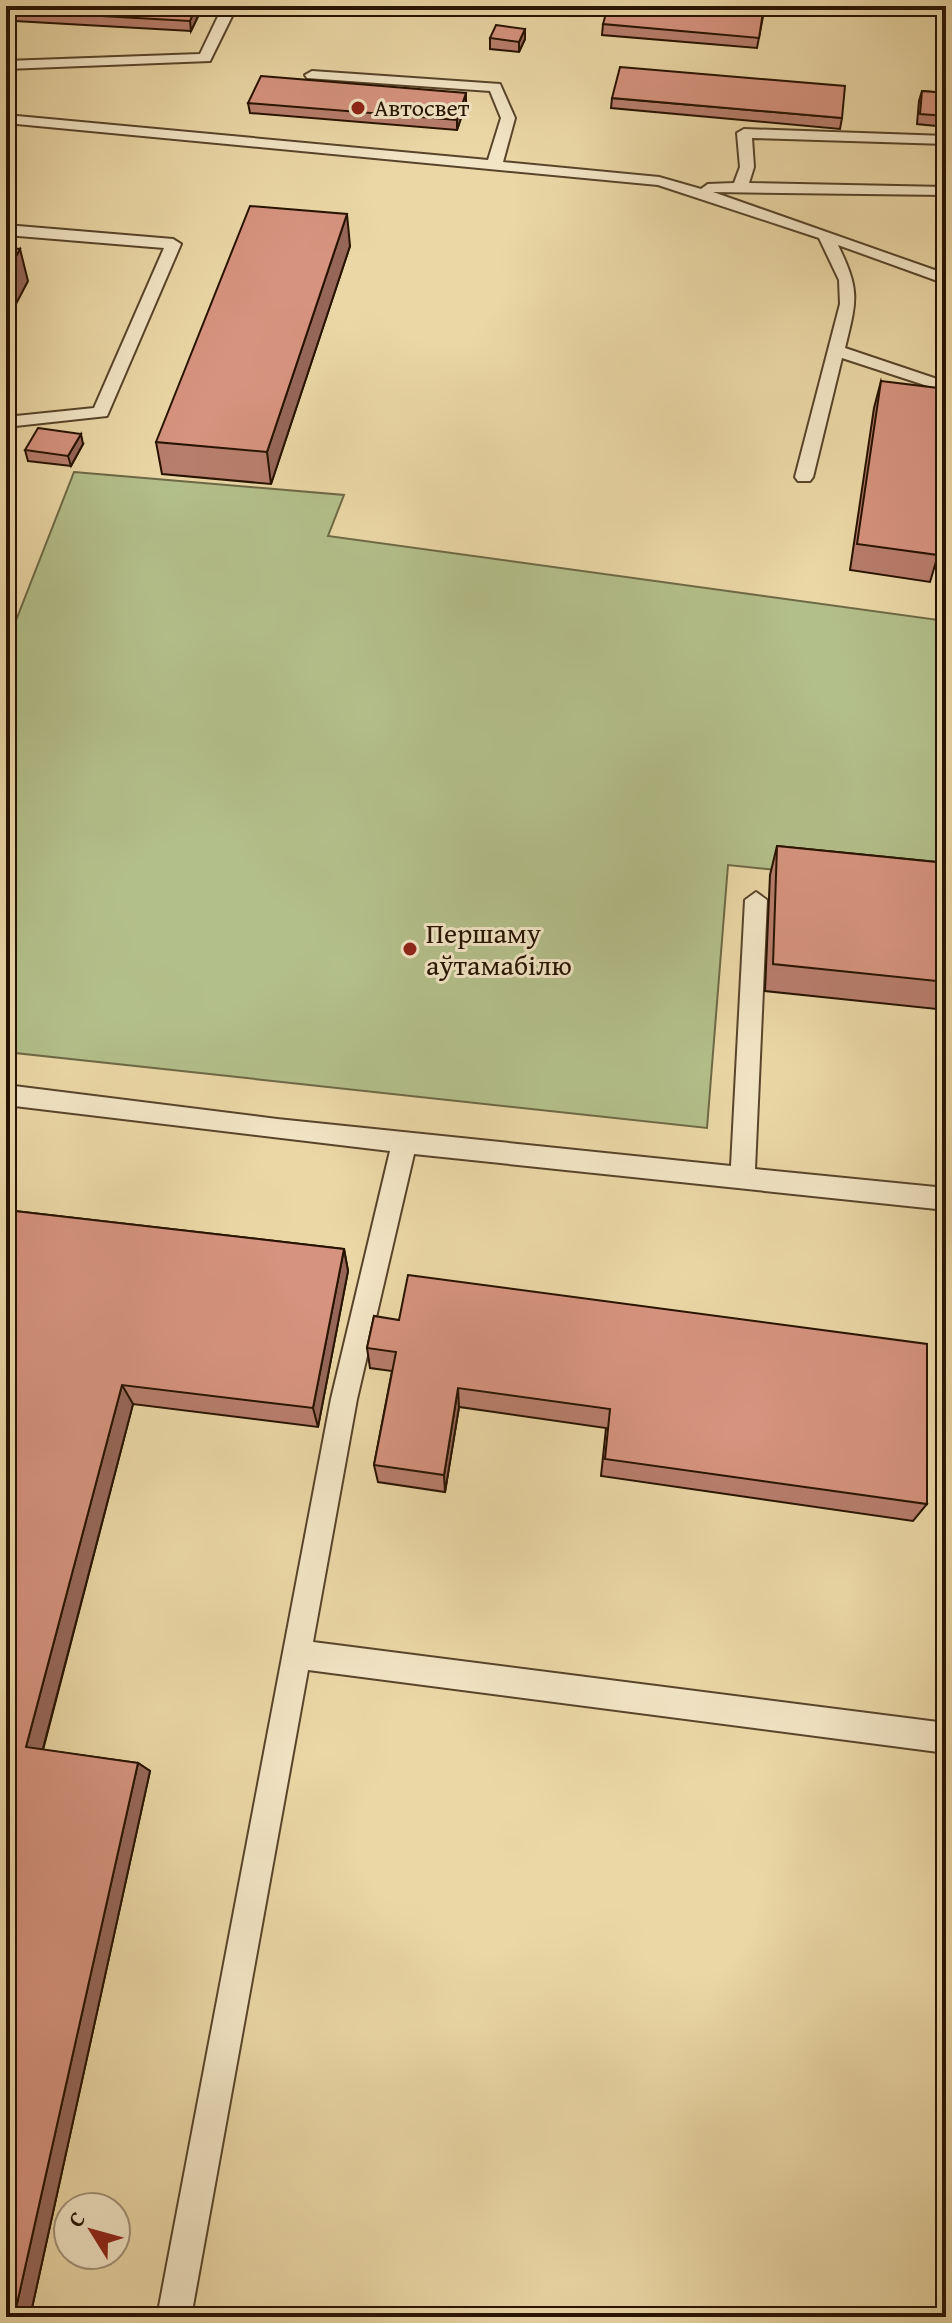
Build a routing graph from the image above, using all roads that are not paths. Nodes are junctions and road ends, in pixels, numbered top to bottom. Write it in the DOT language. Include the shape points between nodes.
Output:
graph roads {
  1 [pos="15,6"];
  2 [pos="230,6"];
  3 [pos="6,17"];
  4 [pos="6,65"];
  5 [pos="312,75"];
  6 [pos="6,119"];
  7 [pos="946,140"];
  8 [pos="494,166"];
  9 [pos="740,187"];
  10 [pos="682,188"];
  11 [pos="946,191"];
  12 [pos="6,230"];
  13 [pos="825,235"];
  14 [pos="946,279"];
  15 [pos="834,350"];
  16 [pos="946,387"];
  17 [pos="6,422"];
  18 [pos="804,477"];
  19 [pos="756,900"];
  20 [pos="6,1095"];
  21 [pos="405,1140"];
  22 [pos="743,1177"];
  23 [pos="946,1199"];
  24 [pos="297,1654"];
  25 [pos="946,1738"];
  26 [pos="174,2317"];
  1 -- 3 [label="lane"];
  2 -- 4 [label="lane" via="205,58"];
  5 -- 8 [label="lane" via="495,87 508,118"];
  6 -- 8 [label="lane"];
  7 -- 9 [label="lane" via="744,133 747,167"];
  8 -- 10 [label="lane" via="659,181"];
  9 -- 10 [label="lane"];
  9 -- 11 [label="lane"];
  10 -- 13 [label="lane"];
  12 -- 17 [label="lane" via="173,244 101,412"];
  13 -- 14 [label="lane"];
  13 -- 15 [label="lane" via="847,280 848,304"];
  15 -- 16 [label="lane"];
  15 -- 18 [label="lane"];
  19 -- 22 [label="lane"];
  20 -- 21 [label="lane"];
  21 -- 22 [label="lane"];
  21 -- 24 [label="lane" via="344,1399"];
  22 -- 23 [label="lane"];
  24 -- 25 [label="lane"];
  24 -- 26 [label="lane"];
}
